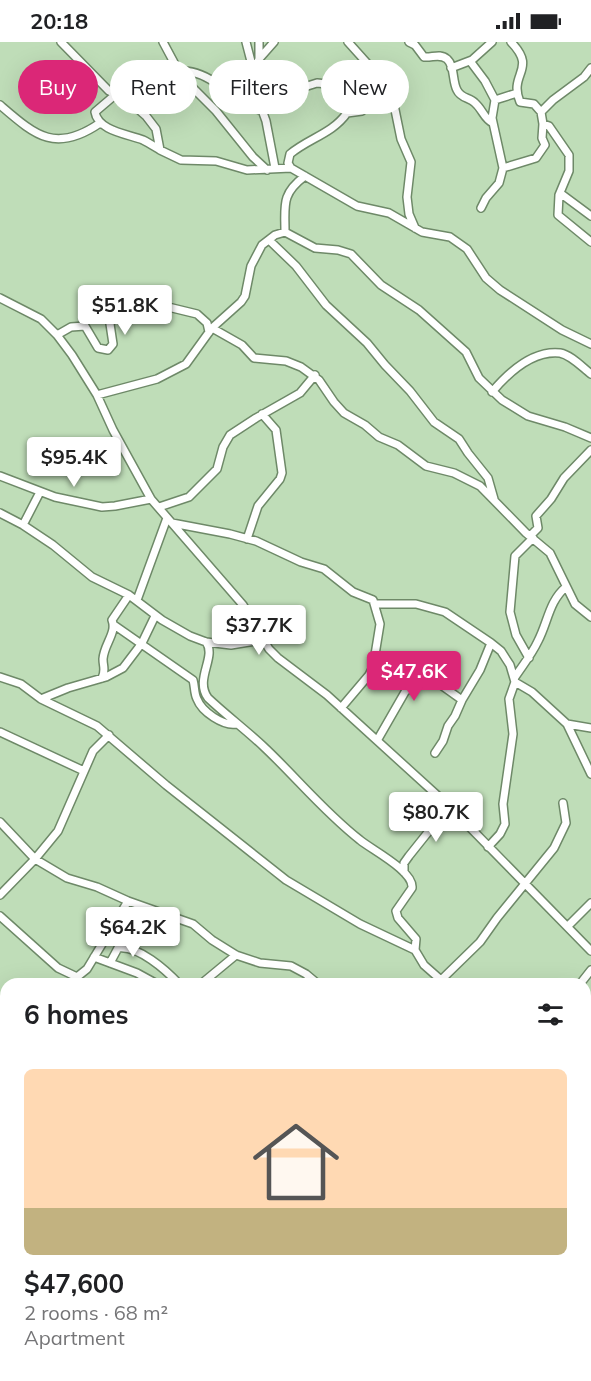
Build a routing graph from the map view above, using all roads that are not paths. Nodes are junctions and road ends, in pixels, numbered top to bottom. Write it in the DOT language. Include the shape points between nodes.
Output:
graph roads {
  1 [pos="61,42"];
  2 [pos="163,42"];
  3 [pos="246,42"];
  4 [pos="259,42"];
  5 [pos="274,42"];
  6 [pos="348,42"];
  7 [pos="409,42"];
  8 [pos="511,42"];
  9 [pos="486,43"];
  10 [pos="259,59"];
  11 [pos="173,60"];
  12 [pos="251,60"];
  13 [pos="470,61"];
  14 [pos="452,68"];
  15 [pos="591,68"];
  16 [pos="309,86"];
  17 [pos="110,91"];
  18 [pos="197,93"];
  19 [pos="517,93"];
  20 [pos="110,99"];
  21 [pos="495,100"];
  22 [pos="0,105"];
  23 [pos="541,112"];
  24 [pos="144,114"];
  25 [pos="263,114"];
  26 [pos="100,123"];
  27 [pos="494,123"];
  28 [pos="543,124"];
  29 [pos="160,150"];
  30 [pos="291,168"];
  31 [pos="503,168"];
  32 [pos="271,169"];
  33 [pos="305,176"];
  34 [pos="560,193"];
  35 [pos="481,208"];
  36 [pos="591,216"];
  37 [pos="416,230"];
  38 [pos="285,232"];
  39 [pos="269,240"];
  40 [pos="591,242"];
  41 [pos="0,298"];
  42 [pos="210,330"];
  43 [pos="57,335"];
  44 [pos="591,344"];
  45 [pos="591,374"];
  46 [pos="315,375"];
  47 [pos="492,392"];
  48 [pos="97,395"];
  49 [pos="262,414"];
  50 [pos="591,438"];
  51 [pos="591,450"];
  52 [pos="0,476"];
  53 [pos="40,492"];
  54 [pos="151,499"];
  55 [pos="494,499"];
  56 [pos="159,507"];
  57 [pos="0,513"];
  58 [pos="169,519"];
  59 [pos="23,525"];
  60 [pos="531,537"];
  61 [pos="247,538"];
  62 [pos="566,587"];
  63 [pos="129,595"];
  64 [pos="137,600"];
  65 [pos="375,604"];
  66 [pos="155,616"];
  67 [pos="591,616"];
  68 [pos="114,625"];
  69 [pos="262,640"];
  70 [pos="206,642"];
  71 [pos="141,643"];
  72 [pos="491,643"];
  73 [pos="529,658"];
  74 [pos="0,677"];
  75 [pos="102,678"];
  76 [pos="515,679"];
  77 [pos="41,699"];
  78 [pos="462,700"];
  79 [pos="340,708"];
  80 [pos="236,724"];
  81 [pos="567,724"];
  82 [pos="591,728"];
  83 [pos="0,732"];
  84 [pos="109,735"];
  85 [pos="378,739"];
  86 [pos="435,753"];
  87 [pos="84,771"];
  88 [pos="591,774"];
  89 [pos="563,803"];
  90 [pos="449,806"];
  91 [pos="0,822"];
  92 [pos="488,847"];
  93 [pos="34,859"];
  94 [pos="404,872"];
  95 [pos="525,884"];
  96 [pos="0,895"];
  97 [pos="128,901"];
  98 [pos="591,903"];
  99 [pos="0,916"];
  100 [pos="568,926"];
  101 [pos="415,950"];
  102 [pos="591,951"];
  103 [pos="236,955"];
  104 [pos="94,957"];
  105 [pos="110,963"];
  106 [pos="146,978"];
  107 [pos="172,978"];
  108 [pos="208,978"];
  109 [pos="311,978"];
  110 [pos="435,978"];
  111 [pos="443,978"];
  1 -- 17 [label="street"];
  2 -- 11 [label="street"];
  3 -- 12 [label="street"];
  4 -- 10 [label="street"];
  5 -- 10 [label="street"];
  6 -- 37 [label="street" via="392,95 401,139 411,162 407,197"];
  7 -- 14 [label="street" via="424,57 443,57"];
  8 -- 19 [label="street" via="524,64 516,84"];
  9 -- 13 [label="street"];
  13 -- 14 [label="street"];
  13 -- 21 [label="street"];
  14 -- 27 [label="street" via="460,95 474,101 487,121"];
  15 -- 23 [label="street"];
  16 -- 30 [label="street" via="357,87 365,93 365,106 362,111 349,111 337,126 290,154"];
  18 -- 32 [label="street" via="239,142"];
  19 -- 21 [label="street"];
  19 -- 23 [label="street" via="520,102 534,104"];
  20 -- 26 [label="street" via="95,112"];
  21 -- 27 [label="street"];
  22 -- 26 [label="street" via="48,139 76,135"];
  23 -- 28 [label="street"];
  24 -- 29 [label="street" via="153,123"];
  25 -- 32 [label="street"];
  26 -- 29 [label="street"];
  27 -- 31 [label="street"];
  28 -- 31 [label="street" via="545,145 536,158"];
  28 -- 34 [label="street" via="549,126 570,155 568,178"];
  29 -- 32 [label="street" via="181,160 216,161 247,170"];
  30 -- 32 [label="street"];
  30 -- 33 [label="street"];
  31 -- 35 [label="street" via="499,183"];
  33 -- 37 [label="street" via="351,204 389,213"];
  33 -- 38 [label="street" via="286,196"];
  34 -- 36 [label="street"];
  34 -- 40 [label="street" via="558,215"];
  37 -- 44 [label="street" via="442,234 458,242 500,290"];
  38 -- 39 [label="street"];
  38 -- 47 [label="street" via="315,248 351,254 381,285 419,310 466,352 474,372"];
  39 -- 42 [label="street" via="255,258 245,296"];
  39 -- 55 [label="street" via="296,266 326,305 411,391 434,422 459,439 488,478"];
  41 -- 43 [label="street" via="41,319"];
  42 -- 43 [label="street" via="197,314 154,305 114,315 110,324 113,344 108,350 98,348 85,326 70,327"];
  42 -- 46 [label="street" via="242,345 254,358 290,362"];
  42 -- 48 [label="street" via="190,360 174,372"];
  43 -- 48 [label="street"];
  45 -- 47 [label="street" via="561,353 544,355 513,371"];
  46 -- 49 [label="street" via="300,393"];
  46 -- 55 [label="street" via="348,416 378,437 398,445 422,464 462,476"];
  47 -- 50 [label="street" via="528,416"];
  48 -- 54 [label="street"];
  49 -- 56 [label="street" via="226,440 217,469 189,497"];
  49 -- 61 [label="street" via="276,430 282,473 258,506"];
  51 -- 60 [label="street" via="536,516 538,528"];
  52 -- 53 [label="street"];
  53 -- 54 [label="street" via="102,507"];
  53 -- 59 [label="street"];
  54 -- 56 [label="street"];
  55 -- 60 [label="street"];
  56 -- 58 [label="street"];
  57 -- 59 [label="street"];
  58 -- 61 [label="street"];
  58 -- 64 [label="street"];
  58 -- 69 [label="street" via="243,605"];
  59 -- 63 [label="street" via="92,577"];
  60 -- 62 [label="street" via="555,561"];
  60 -- 73 [label="street" via="515,556 510,612 516,635"];
  61 -- 65 [label="street" via="324,569"];
  62 -- 67 [label="street" via="575,604"];
  62 -- 73 [label="street" via="557,594"];
  63 -- 64 [label="street"];
  63 -- 68 [label="street" via="112,620"];
  64 -- 66 [label="street"];
  65 -- 72 [label="street" via="416,604 445,612"];
  65 -- 79 [label="street" via="380,624 373,667"];
  66 -- 70 [label="street"];
  66 -- 71 [label="street"];
  68 -- 71 [label="street"];
  68 -- 75 [label="street" via="105,649"];
  69 -- 70 [label="street" via="231,645"];
  69 -- 79 [label="street" via="278,658"];
  70 -- 80 [label="street" via="210,649 204,692"];
  71 -- 75 [label="street" via="123,668"];
  71 -- 80 [label="street" via="193,681 197,700 211,715 225,724"];
  72 -- 76 [label="street" via="506,659"];
  72 -- 78 [label="street"];
  73 -- 76 [label="street"];
  74 -- 77 [label="street" via="21,684"];
  75 -- 77 [label="street"];
  76 -- 81 [label="street"];
  76 -- 92 [label="street" via="509,699 513,734 503,804 505,824"];
  77 -- 84 [label="street"];
  78 -- 85 [label="street" via="434,680 412,685"];
  78 -- 86 [label="street"];
  79 -- 85 [label="street"];
  80 -- 94 [label="street" via="335,819"];
  81 -- 82 [label="street"];
  81 -- 88 [label="street"];
  83 -- 87 [label="street"];
  84 -- 87 [label="street" via="93,751"];
  84 -- 101 [label="street" via="286,880 360,924"];
  85 -- 90 [label="street"];
  87 -- 93 [label="street" via="58,831"];
  89 -- 95 [label="street" via="566,818 562,834"];
  90 -- 92 [label="street"];
  90 -- 94 [label="street" via="404,862"];
  91 -- 93 [label="street"];
  92 -- 95 [label="street"];
  93 -- 96 [label="street"];
  93 -- 97 [label="street" via="67,878"];
  94 -- 101 [label="street" via="412,888 396,911 416,939"];
  95 -- 100 [label="street"];
  95 -- 111 [label="street" via="480,942"];
  97 -- 103 [label="street" via="193,924"];
  97 -- 104 [label="street"];
  98 -- 100 [label="street"];
  99 -- 104 [label="street" via="70,975 80,976"];
  100 -- 102 [label="street"];
  101 -- 110 [label="street"];
  103 -- 108 [label="street"];
  103 -- 109 [label="street" via="260,963 291,966"];
  104 -- 105 [label="street"];
  105 -- 106 [label="street"];
  105 -- 107 [label="street" via="118,948 125,947 151,959"];
}
